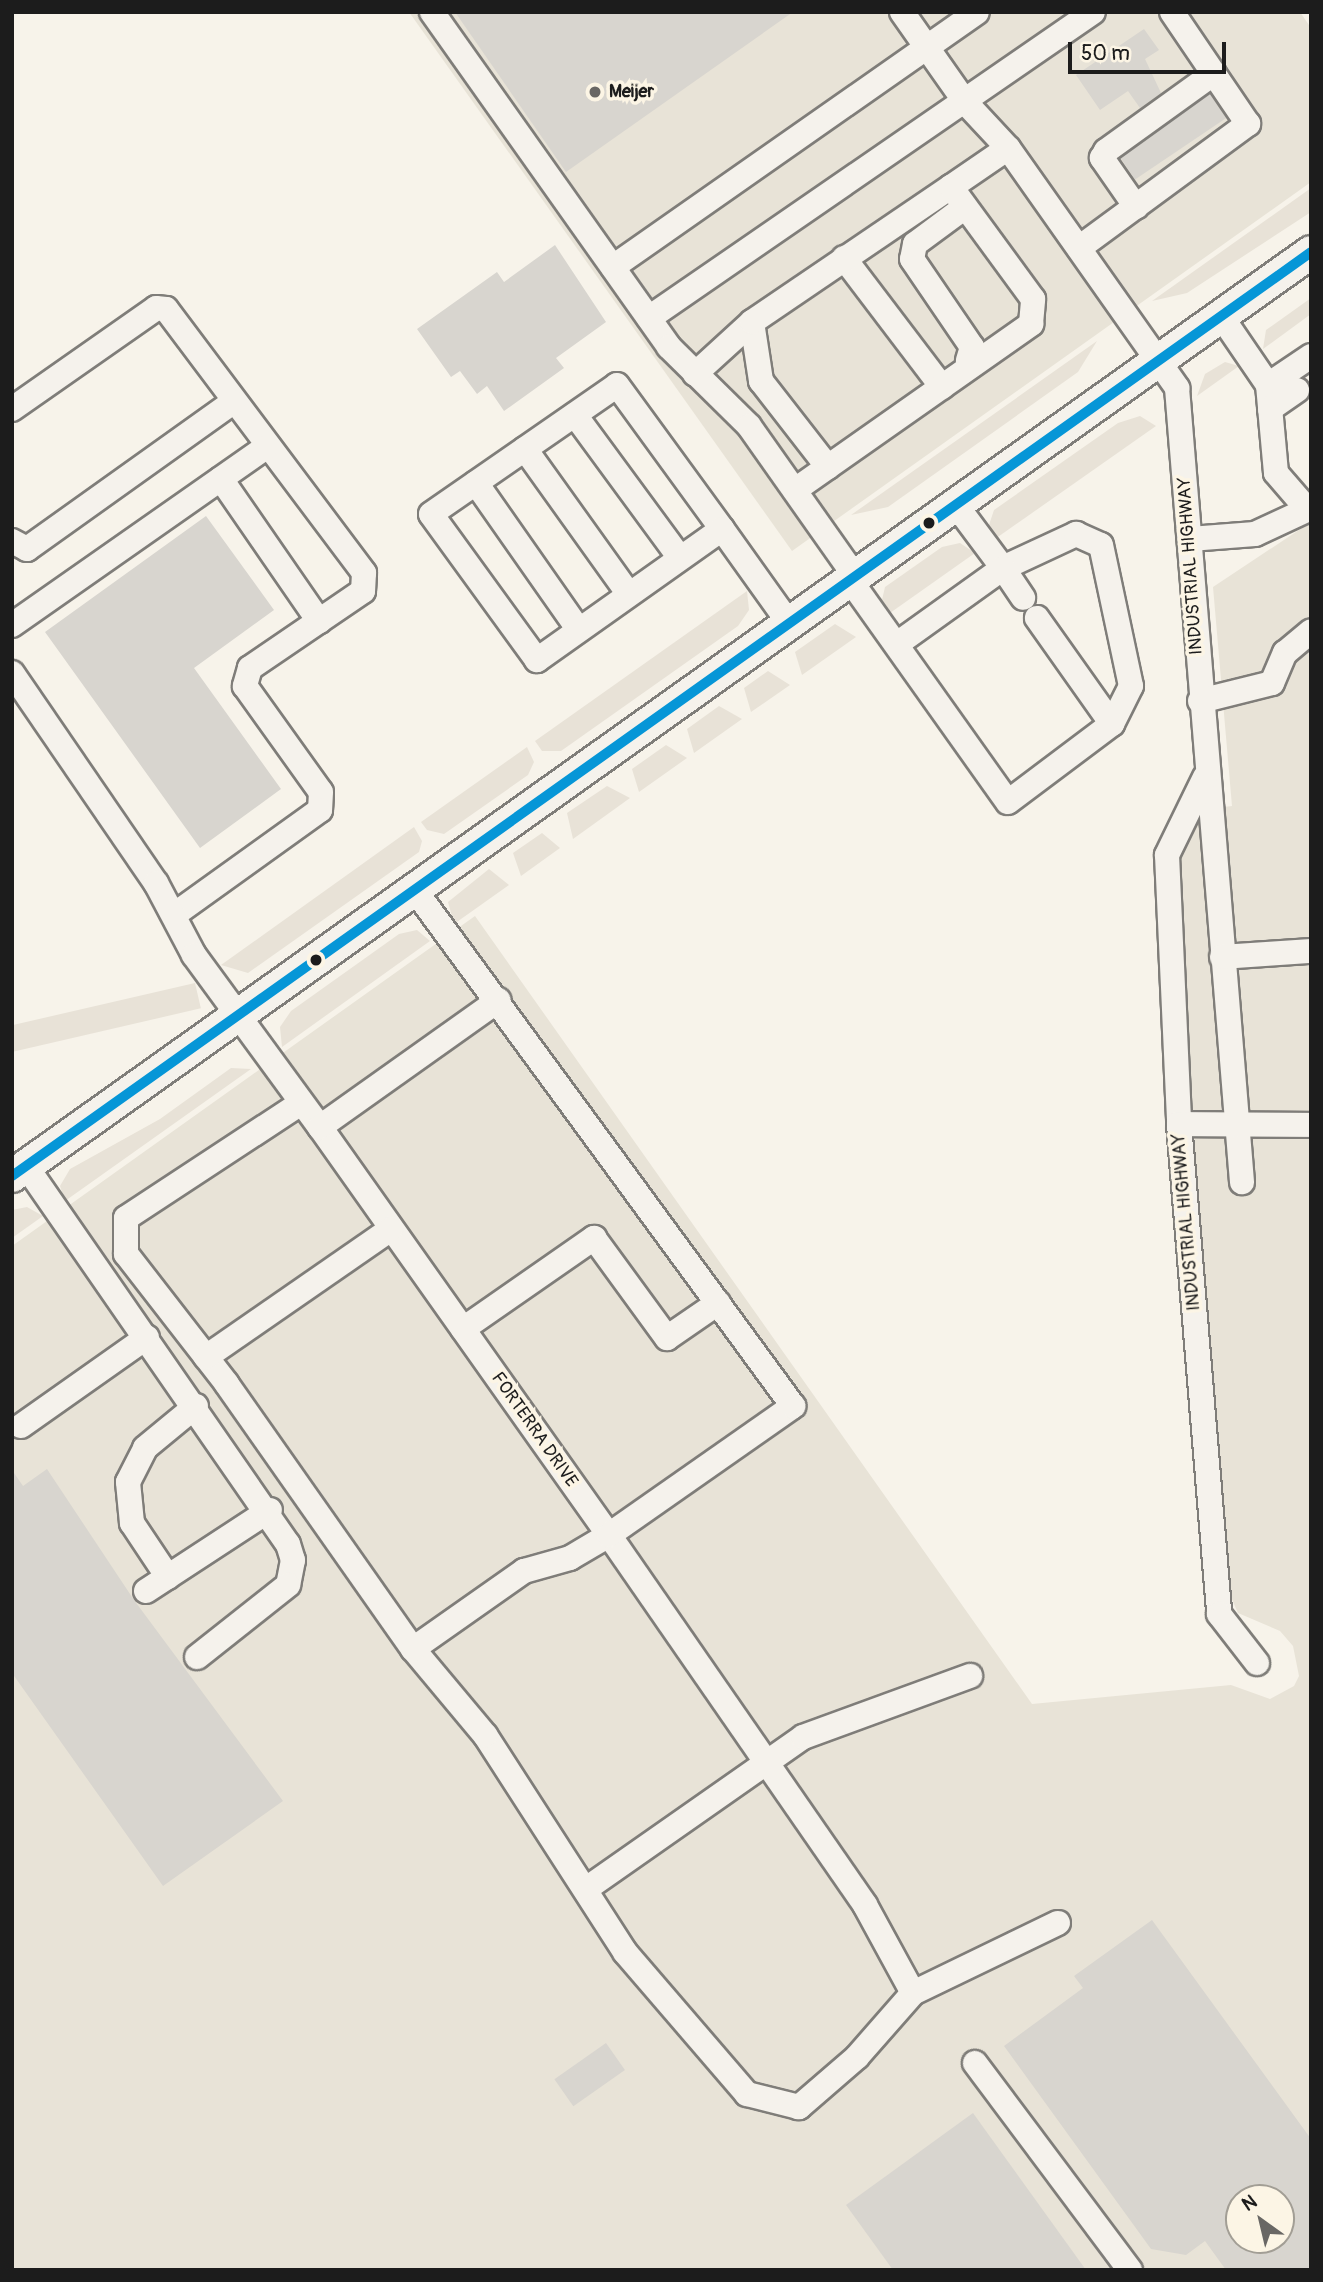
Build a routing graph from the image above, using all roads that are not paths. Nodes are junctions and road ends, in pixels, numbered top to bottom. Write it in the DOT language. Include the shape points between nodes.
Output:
graph roads {
  1 [pos="432,12"];
  2 [pos="902,12"];
  3 [pos="977,12"];
  4 [pos="1093,12"];
  5 [pos="1172,12"];
  6 [pos="927,47"];
  7 [pos="1214,73"];
  8 [pos="966,103"];
  9 [pos="1008,148"];
  10 [pos="958,197"];
  11 [pos="1136,208"];
  12 [pos="883,232"];
  13 [pos="1079,248"];
  14 [pos="1311,252"];
  15 [pos="844,258"];
  16 [pos="613,267"];
  17 [pos="1221,316"];
  18 [pos="649,318"];
  19 [pos="752,322"];
  20 [pos="1311,356"];
  21 [pos="1161,359"];
  22 [pos="970,363"];
  23 [pos="695,374"];
  24 [pos="942,387"];
  25 [pos="1297,390"];
  26 [pos="1269,397"];
  27 [pos="233,402"];
  28 [pos="12,409"];
  29 [pos="575,415"];
  30 [pos="265,448"];
  31 [pos="525,449"];
  32 [pos="828,467"];
  33 [pos="221,479"];
  34 [pos="475,483"];
  35 [pos="795,490"];
  36 [pos="956,505"];
  37 [pos="1309,509"];
  38 [pos="722,528"];
  39 [pos="1191,539"];
  40 [pos="12,541"];
  41 [pos="680,558"];
  42 [pos="1003,568"];
  43 [pos="852,578"];
  44 [pos="629,594"];
  45 [pos="319,621"];
  46 [pos="789,623"];
  47 [pos="12,625"];
  48 [pos="579,630"];
  49 [pos="1311,631"];
  50 [pos="897,644"];
  51 [pos="12,673"];
  52 [pos="1200,701"];
  53 [pos="1112,724"];
  54 [pos="1206,777"];
  55 [pos="414,889"];
  56 [pos="174,915"];
  57 [pos="1311,951"];
  58 [pos="1222,957"];
  59 [pos="499,1000"];
  60 [pos="238,1014"];
  61 [pos="301,1103"];
  62 [pos="1237,1120"];
  63 [pos="1179,1124"];
  64 [pos="1311,1125"];
  65 [pos="320,1127"];
  66 [pos="19,1171"];
  67 [pos="1242,1182"];
  68 [pos="391,1228"];
  69 [pos="718,1303"];
  70 [pos="463,1329"];
  71 [pos="147,1337"];
  72 [pos="206,1357"];
  73 [pos="196,1406"];
  74 [pos="21,1426"];
  75 [pos="270,1510"];
  76 [pos="609,1535"];
  77 [pos="168,1577"];
  78 [pos="146,1591"];
  79 [pos="413,1649"];
  80 [pos="197,1657"];
  81 [pos="1257,1663"];
  82 [pos="970,1676"];
  83 [pos="765,1761"];
  84 [pos="586,1889"];
  85 [pos="1058,1923"];
  86 [pos="913,1993"];
  87 [pos="975,2063"];
  88 [pos="1130,2270"];
  1 -- 16 [label="street"];
  2 -- 6 [label="street, INDUSTRIAL HIGHWAY"];
  3 -- 6 [label="street"];
  4 -- 8 [label="street"];
  5 -- 7 [label="street"];
  6 -- 8 [label="street, INDUSTRIAL HIGHWAY"];
  6 -- 16 [label="street"];
  7 -- 11 [label="street" via="1248,124"];
  7 -- 11 [label="street" via="1106,151 1102,158"];
  8 -- 9 [label="street, INDUSTRIAL HIGHWAY"];
  8 -- 18 [label="street"];
  9 -- 10 [label="street"];
  9 -- 13 [label="street, INDUSTRIAL HIGHWAY"];
  10 -- 12 [label="street"];
  10 -- 22 [label="street" via="915,244 912,259 972,347"];
  10 -- 22 [label="street" via="1033,299 1031,324"];
  11 -- 13 [label="street"];
  12 -- 15 [label="street"];
  12 -- 22 [label="street"];
  13 -- 21 [label="street, INDUSTRIAL HIGHWAY"];
  14 -- 17 [label="main road"];
  15 -- 19 [label="street"];
  15 -- 24 [label="street"];
  16 -- 18 [label="street"];
  17 -- 21 [label="main road"];
  17 -- 26 [label="street"];
  18 -- 23 [label="street"];
  19 -- 23 [label="street"];
  19 -- 32 [label="street" via="761,381"];
  20 -- 26 [label="street"];
  21 -- 36 [label="main road"];
  21 -- 39 [label="street, INDUSTRIAL HIGHWAY" via="1177,388"];
  22 -- 24 [label="street"];
  23 -- 35 [label="street" via="749,426"];
  24 -- 32 [label="street"];
  25 -- 26 [label="street"];
  26 -- 37 [label="street" via="1276,473"];
  27 -- 28 [label="street" via="166,309 156,308"];
  27 -- 30 [label="street"];
  27 -- 40 [label="street" via="27,549"];
  29 -- 31 [label="street"];
  29 -- 38 [label="street" via="617,385"];
  29 -- 41 [label="street"];
  30 -- 33 [label="street"];
  30 -- 45 [label="street" via="281,456 364,573 363,591"];
  31 -- 34 [label="street"];
  31 -- 44 [label="street"];
  32 -- 35 [label="street"];
  33 -- 45 [label="street"];
  33 -- 47 [label="street"];
  34 -- 48 [label="street"];
  34 -- 48 [label="street" via="431,514 537,660"];
  35 -- 43 [label="street"];
  36 -- 42 [label="street"];
  36 -- 43 [label="main road"];
  37 -- 39 [label="street" via="1255,534"];
  38 -- 41 [label="street"];
  38 -- 46 [label="street"];
  39 -- 52 [label="street, INDUSTRIAL HIGHWAY"];
  41 -- 44 [label="street"];
  42 -- 50 [label="street"];
  42 -- 53 [label="street"];
  42 -- 53 [label="street" via="1076,534 1101,545 1131,686"];
  43 -- 46 [label="main road"];
  43 -- 50 [label="street"];
  44 -- 48 [label="street"];
  45 -- 56 [label="street" via="250,668 245,686 321,792 320,810"];
  46 -- 55 [label="main road"];
  49 -- 52 [label="street" via="1285,653 1272,683"];
  50 -- 53 [label="street" via="1008,802"];
  51 -- 56 [label="street, FORTERRA DRIVE"];
  52 -- 54 [label="street, INDUSTRIAL HIGHWAY"];
  54 -- 58 [label="street, INDUSTRIAL HIGHWAY"];
  54 -- 63 [label="street, INDUSTRIAL HIGHWAY" via="1167,855"];
  55 -- 59 [label="street"];
  55 -- 60 [label="main road"];
  56 -- 60 [label="street, FORTERRA DRIVE"];
  57 -- 58 [label="street"];
  58 -- 62 [label="street, INDUSTRIAL HIGHWAY"];
  59 -- 65 [label="street"];
  59 -- 69 [label="street"];
  60 -- 61 [label="street, FORTERRA DRIVE"];
  60 -- 66 [label="main road"];
  61 -- 65 [label="street, FORTERRA DRIVE"];
  61 -- 72 [label="street" via="126,1218 126,1254"];
  62 -- 63 [label="street"];
  62 -- 64 [label="street"];
  62 -- 67 [label="street, INDUSTRIAL HIGHWAY"];
  63 -- 81 [label="street, INDUSTRIAL HIGHWAY" via="1219,1614"];
  65 -- 68 [label="street, FORTERRA DRIVE"];
  66 -- 71 [label="street"];
  68 -- 70 [label="street, FORTERRA DRIVE"];
  68 -- 72 [label="street"];
  69 -- 70 [label="street" via="667,1338 594,1238"];
  69 -- 76 [label="street" via="793,1406"];
  70 -- 76 [label="street, FORTERRA DRIVE"];
  71 -- 73 [label="street"];
  71 -- 74 [label="street"];
  72 -- 79 [label="street"];
  73 -- 75 [label="street"];
  73 -- 77 [label="street" via="145,1448 128,1482 132,1522"];
  75 -- 77 [label="street"];
  75 -- 80 [label="street" via="293,1560 288,1585"];
  76 -- 79 [label="street" via="570,1558 524,1570"];
  76 -- 83 [label="street, FORTERRA DRIVE"];
  77 -- 78 [label="street"];
  79 -- 84 [label="street" via="485,1735"];
  82 -- 83 [label="street" via="824,1727"];
  83 -- 84 [label="street"];
  83 -- 86 [label="street, FORTERRA DRIVE" via="827,1850"];
  84 -- 86 [label="street" via="625,1952 747,2094 799,2107 857,2057"];
  85 -- 86 [label="street"];
  87 -- 88 [label="street"];
}
